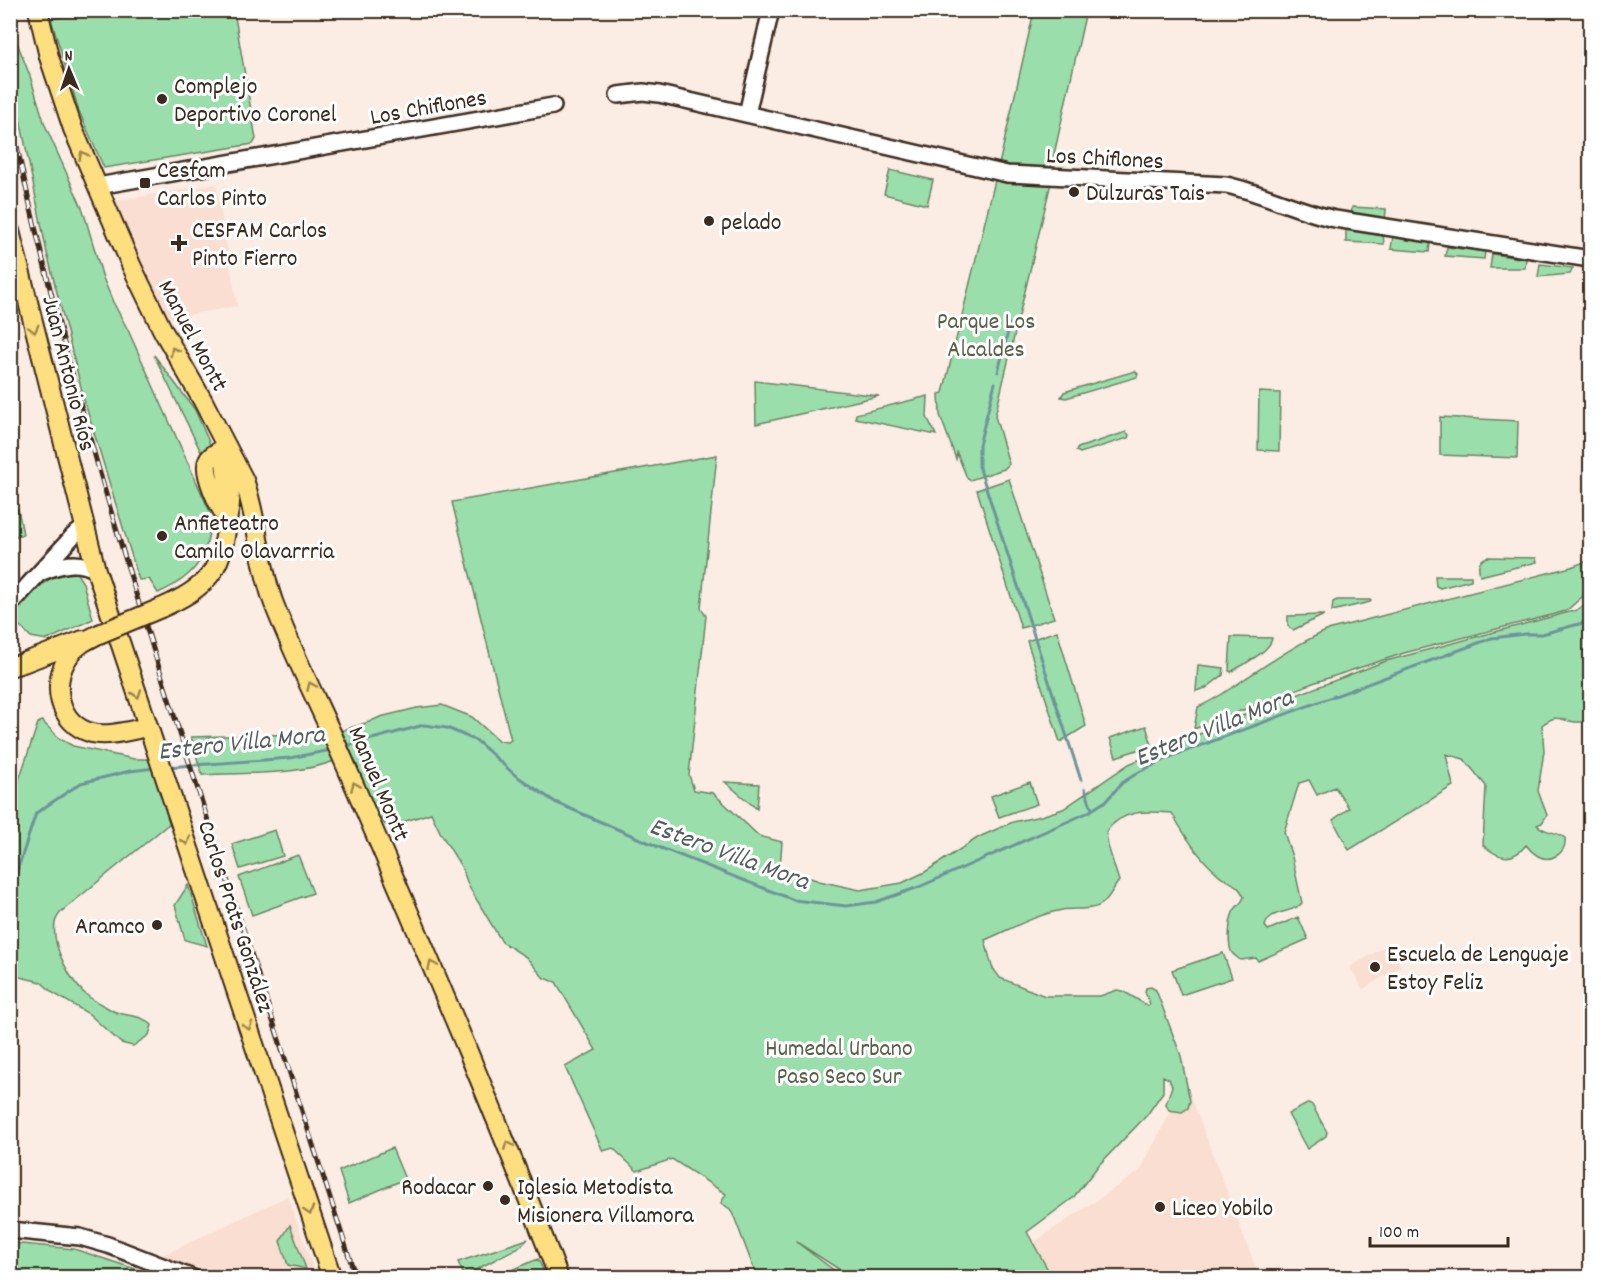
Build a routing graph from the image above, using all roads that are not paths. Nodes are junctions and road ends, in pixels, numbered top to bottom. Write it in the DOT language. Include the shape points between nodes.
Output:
graph roads {
  1 [pos="38,10"];
  2 [pos="771,10"];
  3 [pos="618,95"];
  4 [pos="553,106"];
  5 [pos="747,114"];
  6 [pos="98,186"];
  7 [pos="10,231"];
  8 [pos="1590,259"];
  9 [pos="227,447"];
  10 [pos="85,527"];
  11 [pos="96,570"];
  12 [pos="42,572"];
  13 [pos="10,605"];
  14 [pos="95,636"];
  15 [pos="10,667"];
  16 [pos="148,727"];
  17 [pos="10,1230"];
  18 [pos="331,1277"];
  19 [pos="193,1278"];
  20 [pos="559,1278"];
  6 -- 1 [label="main road, Manuel Montt, one-way" via="65,109"];
  2 -- 5 [label="street"];
  3 -- 5 [label="street, Los Chiflones" via="651,92"];
  4 -- 6 [label="street, Los Chiflones"];
  5 -- 8 [label="street, Los Chiflones" via="996,172 1226,185 1335,219"];
  9 -- 6 [label="main road, Manuel Montt, one-way" via="152,311"];
  7 -- 10 [label="main road, Juan Antonio Ríos, one-way"];
  9 -- 14 [label="main road, bridge" via="224,465 231,501 223,549 210,575 190,594"];
  20 -- 9 [label="main road, Manuel Montt, one-way" via="487,1094 273,600 250,498"];
  10 -- 11 [label="main road, Juan Antonio Ríos"];
  10 -- 12 [label="street"];
  11 -- 12 [label="street" via="85,564 72,564"];
  11 -- 16 [label="main road, Carlos Prats González, one-way"];
  12 -- 13 [label="street"];
  14 -- 15 [label="main road"];
  14 -- 16 [label="main road" via="73,651 62,670 58,692 65,712 80,728 94,733"];
  16 -- 18 [label="main road, Carlos Prats González, one-way"];
  17 -- 19 [label="street" via="108,1245"];
}
